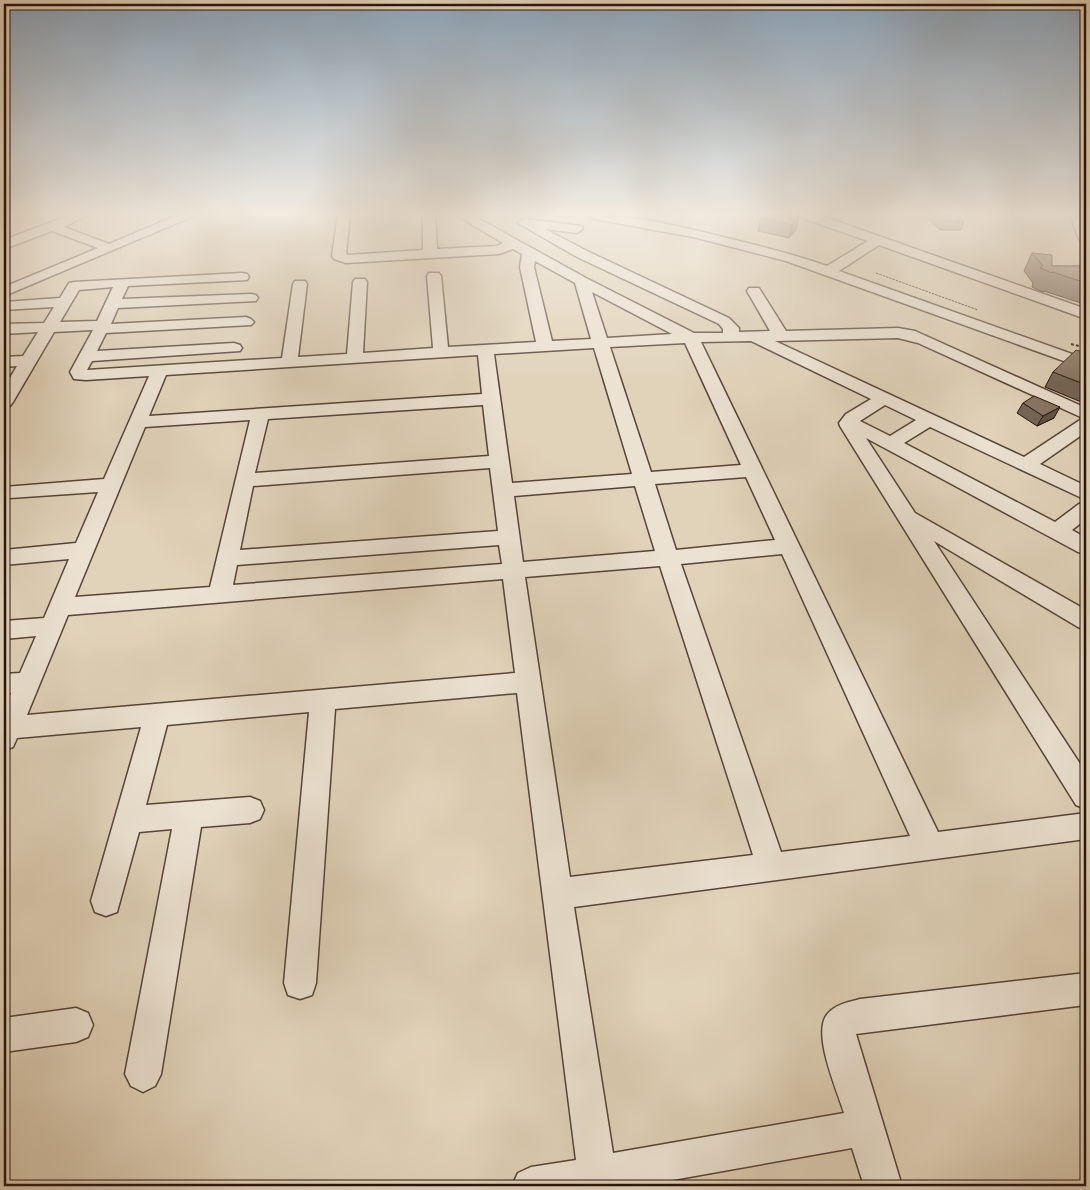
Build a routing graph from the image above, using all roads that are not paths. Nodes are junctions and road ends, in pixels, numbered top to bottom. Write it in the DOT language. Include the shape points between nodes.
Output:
graph roads {
  1 [pos="55,271"];
  2 [pos="528,271"];
  3 [pos="562,271"];
  4 [pos="617,271"];
  5 [pos="852,271"];
  6 [pos="865,271"];
  7 [pos="964,271"];
  8 [pos="876,273"];
  9 [pos="434,276"];
  10 [pos="242,277"];
  11 [pos="581,281"];
  12 [pos="122,282"];
  13 [pos="360,282"];
  14 [pos="4,283"];
  15 [pos="300,284"];
  16 [pos="20,285"];
  17 [pos="754,291"];
  18 [pos="4,292"];
  19 [pos="251,298"];
  20 [pos="64,302"];
  21 [pos="113,304"];
  22 [pos="4,306"];
  23 [pos="1086,314"];
  24 [pos="246,322"];
  25 [pos="50,327"];
  26 [pos="102,327"];
  27 [pos="4,329"];
  28 [pos="731,336"];
  29 [pos="753,336"];
  30 [pos="781,336"];
  31 [pos="690,338"];
  32 [pos="601,343"];
  33 [pos="545,347"];
  34 [pos="234,348"];
  35 [pos="485,350"];
  36 [pos="441,353"];
  37 [pos="87,356"];
  38 [pos="355,359"];
  39 [pos="30,361"];
  40 [pos="4,362"];
  41 [pos="289,363"];
  42 [pos="1086,364"];
  43 [pos="160,370"];
  44 [pos="885,398"];
  45 [pos="492,399"];
  46 [pos="4,402"];
  47 [pos="260,414"];
  48 [pos="1086,414"];
  49 [pos="930,420"];
  50 [pos="138,422"];
  51 [pos="849,422"];
  52 [pos="1086,424"];
  53 [pos="890,444"];
  54 [pos="500,461"];
  55 [pos="1026,465"];
  56 [pos="753,470"];
  57 [pos="643,478"];
  58 [pos="244,480"];
  59 [pos="112,485"];
  60 [pos="504,490"];
  61 [pos="10,492"];
  62 [pos="1086,494"];
  63 [pos="1086,509"];
  64 [pos="907,516"];
  65 [pos="1056,532"];
  66 [pos="510,537"];
  67 [pos="788,546"];
  68 [pos="1086,546"];
  69 [pos="84,550"];
  70 [pos="4,557"];
  71 [pos="227,558"];
  72 [pos="668,558"];
  73 [pos="514,570"];
  74 [pos="220,594"];
  75 [pos="55,617"];
  76 [pos="1086,620"];
  77 [pos="4,630"];
  78 [pos="16,682"];
  79 [pos="528,682"];
  80 [pos="323,700"];
  81 [pos="158,715"];
  82 [pos="6,734"];
  83 [pos="1086,796"];
  84 [pos="250,810"];
  85 [pos="189,815"];
  86 [pos="128,820"];
  87 [pos="1086,826"];
  88 [pos="930,847"];
  89 [pos="771,866"];
  90 [pos="557,894"];
  91 [pos="106,901"];
  92 [pos="300,983"];
  93 [pos="1086,989"];
  94 [pos="76,1025"];
  95 [pos="4,1035"];
  96 [pos="143,1074"];
  97 [pos="863,1123"];
  98 [pos="597,1175"];
  99 [pos="531,1186"];
  100 [pos="883,1186"];
  1 -- 16 [label="street"];
  2 -- 33 [label="street"];
  3 -- 11 [label="street"];
  4 -- 28 [label="street" via="724,321 731,328"];
  5 -- 42 [label="street"];
  6 -- 8 [label="street"];
  7 -- 23 [label="street"];
  9 -- 36 [label="street"];
  10 -- 12 [label="street"];
  11 -- 31 [label="street"];
  11 -- 32 [label="street"];
  12 -- 20 [label="street" via="74,286"];
  12 -- 21 [label="street"];
  13 -- 38 [label="street"];
  14 -- 16 [label="street"];
  15 -- 41 [label="street"];
  16 -- 18 [label="street"];
  17 -- 30 [label="street"];
  19 -- 21 [label="street"];
  20 -- 22 [label="street"];
  20 -- 25 [label="street"];
  21 -- 26 [label="street"];
  24 -- 26 [label="street"];
  25 -- 26 [label="street"];
  25 -- 27 [label="street"];
  25 -- 39 [label="street"];
  26 -- 37 [label="street"];
  28 -- 29 [label="street"];
  28 -- 31 [label="street"];
  29 -- 30 [label="street"];
  29 -- 44 [label="street"];
  30 -- 48 [label="street" via="909,334"];
  31 -- 32 [label="street"];
  31 -- 56 [label="street"];
  32 -- 33 [label="street"];
  32 -- 57 [label="street"];
  33 -- 35 [label="street"];
  34 -- 37 [label="street"];
  35 -- 36 [label="street"];
  35 -- 45 [label="street"];
  36 -- 38 [label="street"];
  37 -- 43 [label="street" via="78,372 80,374"];
  38 -- 41 [label="street"];
  39 -- 40 [label="street"];
  39 -- 46 [label="street"];
  41 -- 43 [label="street"];
  43 -- 50 [label="street"];
  44 -- 49 [label="street"];
  44 -- 51 [label="street"];
  45 -- 47 [label="street"];
  45 -- 54 [label="street"];
  47 -- 50 [label="street"];
  47 -- 58 [label="street"];
  49 -- 53 [label="street"];
  49 -- 55 [label="street"];
  50 -- 59 [label="street"];
  51 -- 53 [label="street"];
  51 -- 64 [label="street"];
  52 -- 55 [label="street"];
  53 -- 65 [label="street"];
  54 -- 58 [label="street"];
  54 -- 60 [label="street"];
  55 -- 62 [label="street"];
  56 -- 57 [label="street"];
  56 -- 67 [label="street"];
  57 -- 60 [label="street"];
  57 -- 72 [label="street"];
  58 -- 71 [label="street"];
  59 -- 61 [label="street"];
  59 -- 69 [label="street"];
  60 -- 66 [label="street"];
  63 -- 65 [label="street"];
  64 -- 76 [label="street"];
  64 -- 83 [label="street"];
  65 -- 68 [label="street"];
  66 -- 71 [label="street"];
  66 -- 73 [label="street"];
  67 -- 72 [label="street"];
  67 -- 88 [label="street"];
  69 -- 70 [label="street"];
  69 -- 75 [label="street"];
  71 -- 74 [label="street"];
  72 -- 73 [label="street"];
  72 -- 89 [label="street"];
  73 -- 74 [label="street"];
  73 -- 79 [label="street"];
  74 -- 75 [label="street"];
  75 -- 77 [label="street"];
  75 -- 78 [label="street"];
  78 -- 82 [label="street"];
  79 -- 80 [label="street"];
  79 -- 90 [label="street"];
  80 -- 81 [label="street"];
  80 -- 92 [label="street"];
  81 -- 82 [label="street"];
  81 -- 86 [label="street"];
  84 -- 85 [label="street"];
  85 -- 86 [label="street"];
  85 -- 96 [label="street"];
  86 -- 91 [label="street"];
  87 -- 88 [label="street"];
  88 -- 89 [label="street"];
  89 -- 90 [label="street"];
  90 -- 98 [label="street"];
  93 -- 97 [label="street" via="845,1020 838,1027 839,1040"];
  94 -- 95 [label="street"];
  97 -- 98 [label="street" via="856,1129"];
  97 -- 100 [label="street"];
  98 -- 99 [label="street"];
}
